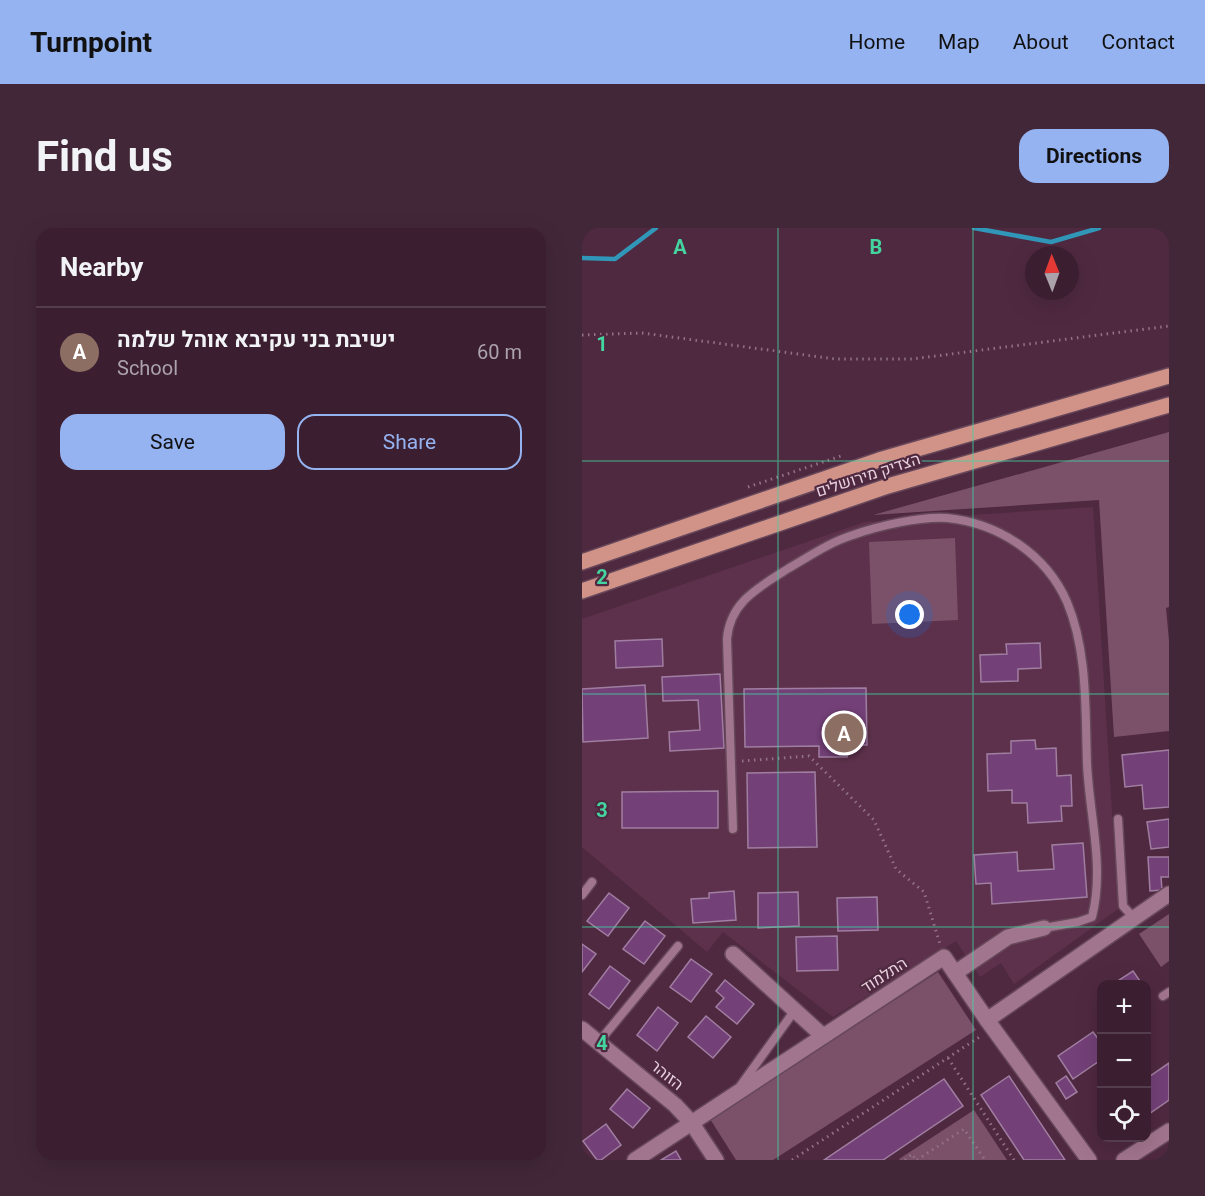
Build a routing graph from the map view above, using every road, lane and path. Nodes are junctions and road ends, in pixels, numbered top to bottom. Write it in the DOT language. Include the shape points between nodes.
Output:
graph roads {
  1 [pos="1169,326"];
  2 [pos="582,335"];
  3 [pos="1169,376"];
  4 [pos="1169,405"];
  5 [pos="582,562"];
  6 [pos="582,591"];
  7 [pos="731,762"];
  8 [pos="1118,819"];
  9 [pos="733,829"];
  10 [pos="592,882"];
  11 [pos="1169,894"];
  12 [pos="582,895"];
  13 [pos="1134,918"];
  14 [pos="1044,928"];
  15 [pos="678,946"];
  16 [pos="733,954"];
  17 [pos="944,957"];
  18 [pos="955,974"];
  19 [pos="795,1010"];
  20 [pos="990,1024"];
  21 [pos="824,1036"];
  22 [pos="588,1038"];
  23 [pos="948,1058"];
  24 [pos="735,1094"];
  25 [pos="691,1122"];
  26 [pos="1169,1131"];
  27 [pos="635,1160"];
  28 [pos="716,1160"];
  29 [pos="792,1160"];
  30 [pos="905,1160"];
  31 [pos="917,1160"];
  32 [pos="985,1160"];
  33 [pos="1014,1160"];
  34 [pos="1089,1160"];
  35 [pos="1124,1160"];
  1 -- 2 [label="path" via="912,358 835,359 642,333"];
  3 -- 5 [label="main road, הצדיק מירושלים" via="879,460"];
  4 -- 6 [label="main road, הצדיק מירושלים" via="888,486"];
  7 -- 9 [label="lane"];
  7 -- 14 [label="lane" via="728,625 737,606 822,548 862,532 900,522 945,518 978,524 1002,534 1048,570 1067,602 1083,666 1097,891 1092,916"];
  7 -- 17 [label="path" via="809,756 874,820 896,869 924,892"];
  8 -- 13 [label="lane" via="1123,906"];
  10 -- 12 [label="lane"];
  11 -- 13 [label="street"];
  13 -- 20 [label="street"];
  14 -- 18 [label="street" via="1008,937"];
  15 -- 22 [label="lane"];
  16 -- 19 [label="street"];
  17 -- 18 [label="street"];
  17 -- 21 [label="street, התלמוד"];
  18 -- 20 [label="street"];
  19 -- 21 [label="street"];
  19 -- 24 [label="lane"];
  20 -- 23 [label="path"];
  20 -- 34 [label="street"];
  21 -- 24 [label="street, התלמוד"];
  22 -- 25 [label="street, הזוהר" via="675,1105"];
  23 -- 29 [label="path"];
  23 -- 33 [label="path"];
  24 -- 25 [label="street, התלמוד"];
  25 -- 27 [label="street, התלמוד"];
  25 -- 28 [label="street, הזוהר"];
  26 -- 35 [label="street"];
  30 -- 31 [label="path" via="912,1154"];
  31 -- 32 [label="path" via="964,1129"];
}
